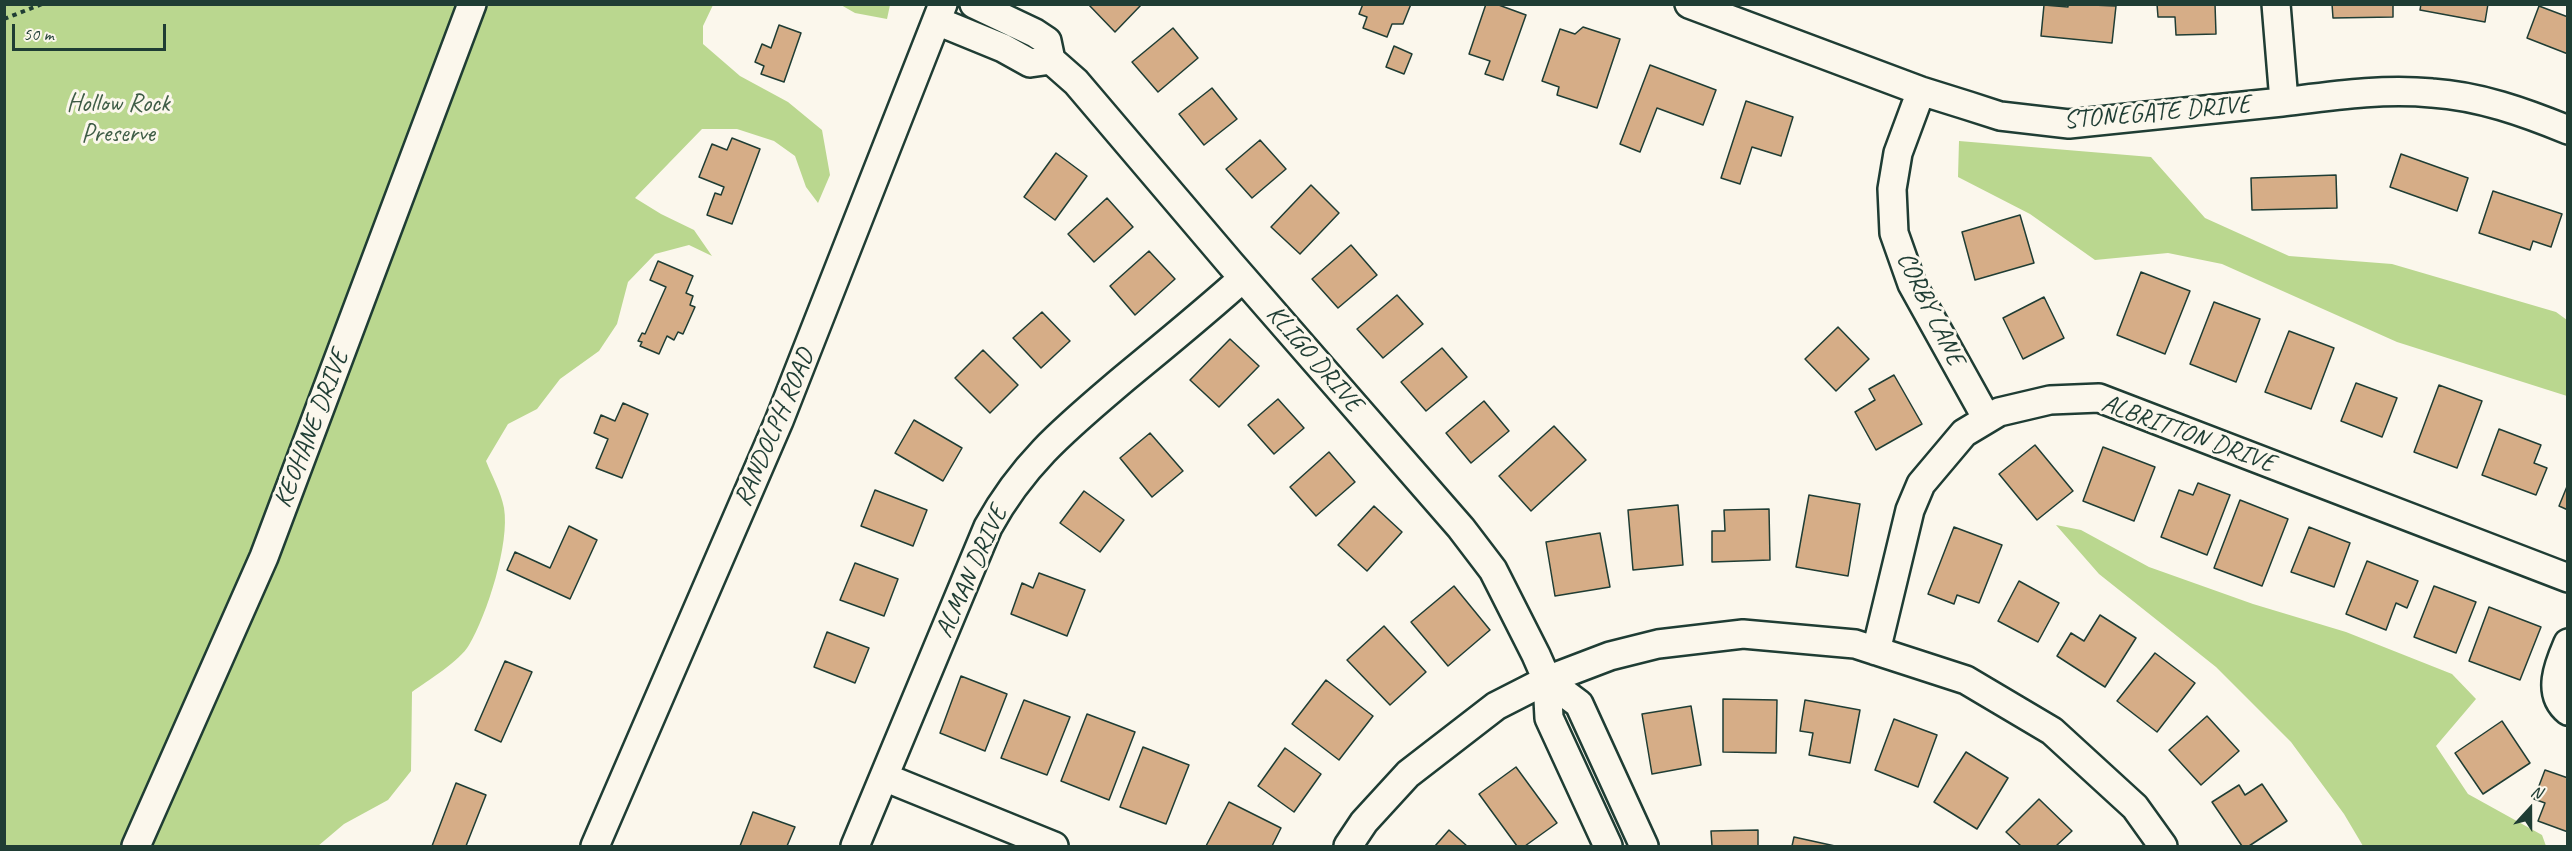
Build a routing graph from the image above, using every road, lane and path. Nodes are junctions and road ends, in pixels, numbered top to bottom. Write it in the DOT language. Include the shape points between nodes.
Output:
graph roads {
  1 [pos="42,4"];
  2 [pos="471,4"];
  3 [pos="974,4"];
  4 [pos="1689,4"];
  5 [pos="2276,4"];
  6 [pos="936,10"];
  7 [pos="4,19"];
  8 [pos="1051,60"];
  9 [pos="1921,91"];
  10 [pos="2284,101"];
  11 [pos="2568,130"];
  12 [pos="1243,278"];
  13 [pos="1987,419"];
  14 [pos="2568,578"];
  15 [pos="2568,643"];
  16 [pos="1876,651"];
  17 [pos="1547,680"];
  18 [pos="2568,711"];
  19 [pos="884,777"];
  20 [pos="136,846"];
  21 [pos="595,846"];
  22 [pos="855,846"];
  23 [pos="1054,846"];
  24 [pos="1348,846"];
  25 [pos="1608,846"];
  26 [pos="1644,846"];
  27 [pos="2163,846"];
  1 -- 7 [label="path"];
  2 -- 20 [label="street, KEOHANE DRIVE" via="264,557"];
  3 -- 8 [label="street, KLIGO DRIVE" via="1047,41"];
  4 -- 9 [label="street, STONEGATE DRIVE"];
  5 -- 10 [label="street"];
  6 -- 8 [label="street" via="1030,63"];
  6 -- 21 [label="street, RANDOLPH ROAD" via="779,421"];
  8 -- 12 [label="street, KLIGO DRIVE" via="1076,82"];
  9 -- 10 [label="street, STONEGATE DRIVE" via="2000,116 2069,124"];
  9 -- 13 [label="street, CORBY LANE" via="1898,153 1892,189 1894,233 1912,284"];
  10 -- 11 [label="street, STONEGATE DRIVE" via="2387,92 2432,93 2480,100"];
  12 -- 17 [label="street, KLIGO DRIVE" via="1493,570"];
  12 -- 19 [label="street, ALMAN DRIVE" via="1055,438 1003,499"];
  13 -- 14 [label="street, ALBRITTON DRIVE" via="1999,412 2049,400 2099,398"];
  13 -- 16 [label="street, ALBRITTON DRIVE" via="1964,433 1921,484 1910,510"];
  15 -- 18 [label="street" via="2555,690"];
  16 -- 17 [label="street" via="1855,644 1743,634 1658,644 1610,656"];
  16 -- 27 [label="street" via="1966,680 2052,731 2135,807"];
  17 -- 24 [label="street" via="1496,706 1408,774 1364,822"];
  17 -- 25 [label="street, KLIGO DRIVE" via="1549,718"];
  17 -- 26 [label="street, KLIGO DRIVE" via="1579,704"];
  19 -- 22 [label="street, ALMAN DRIVE"];
  19 -- 23 [label="street"];
}
